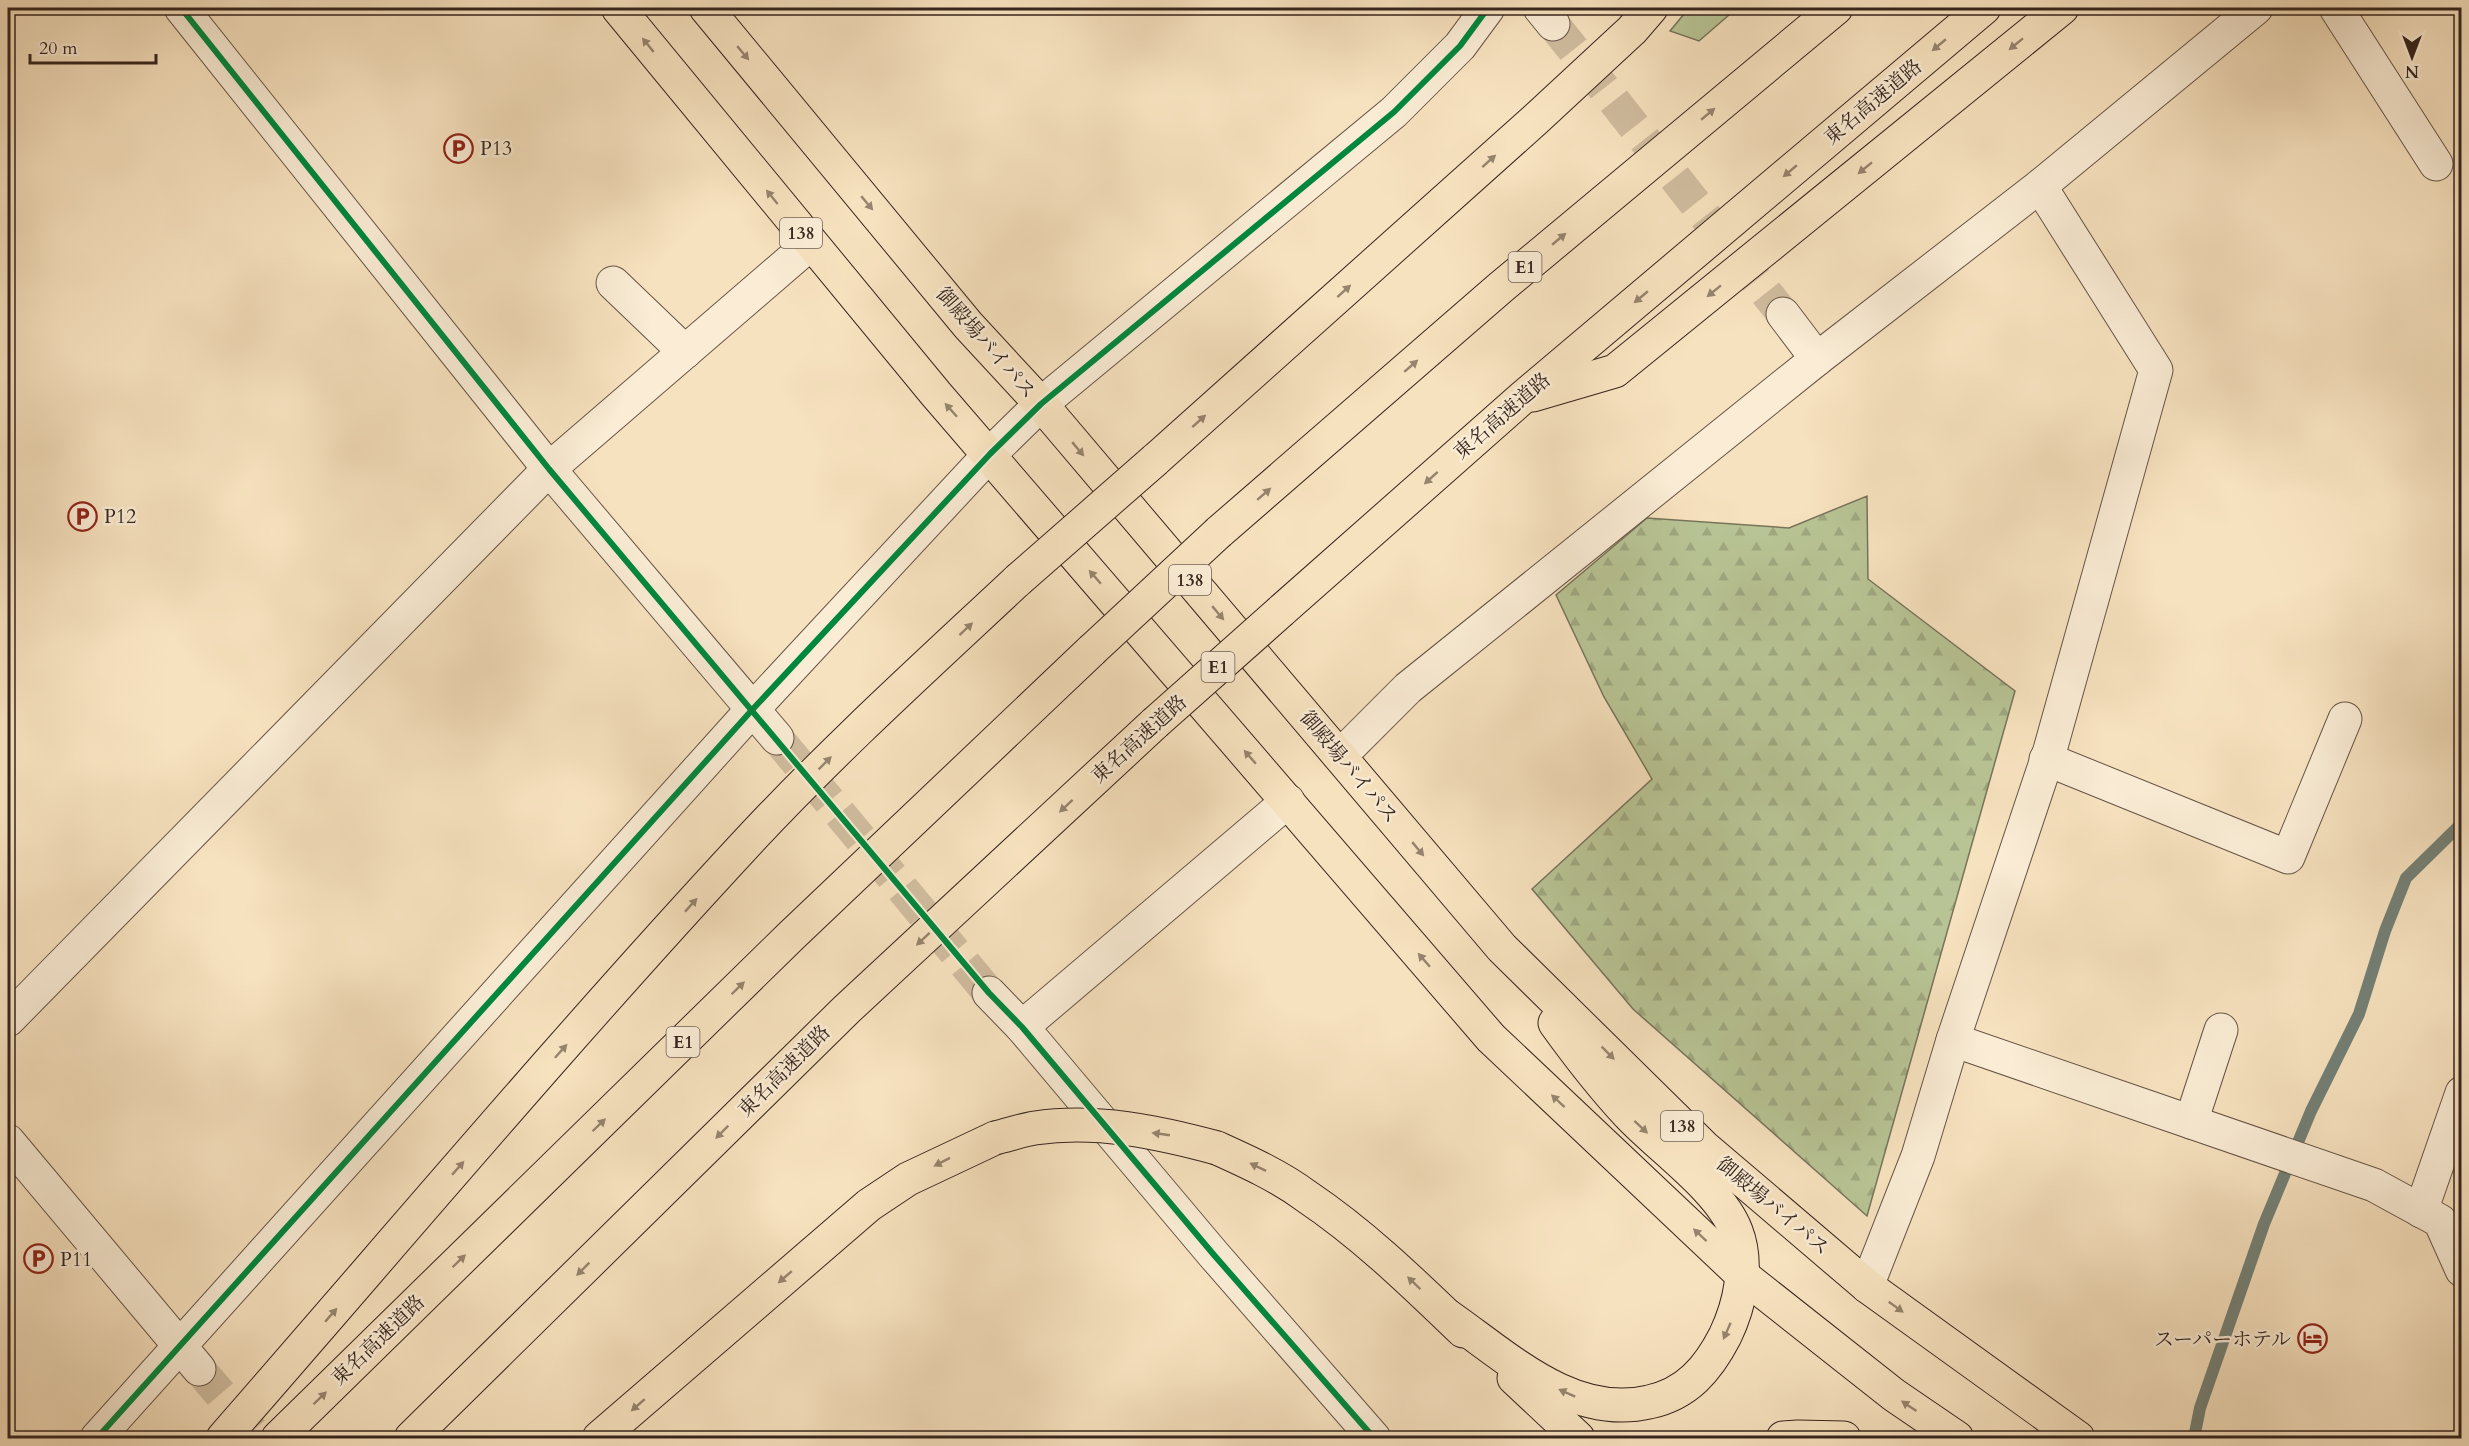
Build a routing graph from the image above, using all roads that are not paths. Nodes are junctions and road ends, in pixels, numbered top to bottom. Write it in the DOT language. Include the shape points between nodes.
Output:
graph roads {
  1 [pos="182,8"];
  2 [pos="618,8"];
  3 [pos="706,8"];
  4 [pos="1488,8"];
  5 [pos="1651,8"];
  6 [pos="1836,8"];
  7 [pos="1984,8"];
  8 [pos="2062,8"];
  9 [pos="2256,8"];
  10 [pos="2336,8"];
  11 [pos="2436,164"];
  12 [pos="2040,186"];
  13 [pos="810,243"];
  14 [pos="613,284"];
  15 [pos="1784,314"];
  16 [pos="685,351"];
  17 [pos="1817,358"];
  18 [pos="1522,398"];
  19 [pos="1041,404"];
  20 [pos="990,454"];
  21 [pos="549,469"];
  22 [pos="752,710"];
  23 [pos="2345,719"];
  24 [pos="777,738"];
  25 [pos="1340,756"];
  26 [pos="2046,759"];
  27 [pos="1288,801"];
  28 [pos="1502,948"];
  29 [pos="989,993"];
  30 [pos="8,1020"];
  31 [pos="1022,1027"];
  32 [pos="2221,1030"];
  33 [pos="1953,1040"];
  34 [pos="2462,1093"];
  35 [pos="2191,1122"];
  36 [pos="8,1141"];
  37 [pos="2421,1211"];
  38 [pos="2462,1270"];
  39 [pos="1742,1275"];
  40 [pos="1867,1286"];
  41 [pos="1448,1316"];
  42 [pos="190,1358"];
  43 [pos="97,1438"];
  44 [pos="223,1438"];
  45 [pos="278,1438"];
  46 [pos="411,1438"];
  47 [pos="599,1438"];
  48 [pos="1374,1438"];
  49 [pos="1578,1438"];
  50 [pos="1783,1438"];
  51 [pos="1844,1438"];
  52 [pos="1958,1438"];
  53 [pos="2078,1438"];
  1 -- 21 [label="street"];
  13 -- 2 [label="highway, 138, one-way"];
  3 -- 19 [label="highway, 御殿場バイパス / 138, one-way" via="968,325"];
  4 -- 19 [label="street" via="1460,46 1394,112"];
  44 -- 5 [label="highway, one-way, bridge" via="744,845 865,723 1018,580 1536,119"];
  45 -- 6 [label="highway, 東名高速道路 / E1, one-way, bridge" via="791,936 1219,532 1500,288"];
  7 -- 18 [label="highway, 東名高速道路 / E1, one-way"];
  8 -- 18 [label="highway, one-way" via="1615,371"];
  9 -- 12 [label="street"];
  10 -- 11 [label="street"];
  12 -- 17 [label="street"];
  12 -- 26 [label="street" via="2156,370"];
  13 -- 16 [label="street"];
  20 -- 13 [label="highway, 138, one-way"];
  14 -- 16 [label="street"];
  15 -- 17 [label="street"];
  16 -- 21 [label="street"];
  17 -- 25 [label="street" via="1408,688"];
  18 -- 46 [label="highway, 東名高速道路 / E1, one-way, bridge" via="1155,723 847,1009"];
  19 -- 20 [label="street"];
  19 -- 25 [label="highway, 御殿場バイパス / 138, one-way"];
  20 -- 22 [label="street"];
  27 -- 20 [label="highway, 138, one-way"];
  21 -- 22 [label="street"];
  21 -- 30 [label="street"];
  22 -- 24 [label="street"];
  22 -- 42 [label="street"];
  23 -- 26 [label="street" via="2288,857"];
  25 -- 28 [label="highway, 御殿場バイパス / 138, one-way"];
  26 -- 33 [label="street"];
  27 -- 31 [label="street"];
  39 -- 27 [label="highway, 138, one-way" via="1491,1038"];
  28 -- 39 [label="highway, one-way" via="1605,1089 1723,1207 1743,1251"];
  28 -- 40 [label="highway, 御殿場バイパス / 138, one-way" via="1704,1147"];
  29 -- 31 [label="street"];
  31 -- 48 [label="street"];
  32 -- 35 [label="street"];
  33 -- 35 [label="street"];
  33 -- 40 [label="street" via="1918,1156"];
  34 -- 37 [label="street"];
  35 -- 37 [label="street" via="2374,1185"];
  36 -- 42 [label="street"];
  37 -- 38 [label="street" via="2440,1221"];
  39 -- 41 [label="highway, one-way" via="1729,1329 1703,1373 1681,1391 1633,1406 1585,1401 1562,1392"];
  52 -- 39 [label="highway, 138, one-way" via="1894,1395"];
  40 -- 53 [label="highway, 御殿場バイパス / 138, one-way"];
  41 -- 47 [label="highway, one-way, bridge" via="1393,1263 1305,1195 1263,1169 1217,1148 1170,1135 1075,1124 1034,1128 995,1138 955,1155 869,1205"];
  41 -- 49 [label="highway"];
  42 -- 43 [label="street"];
  50 -- 51 [label="highway"];
}
